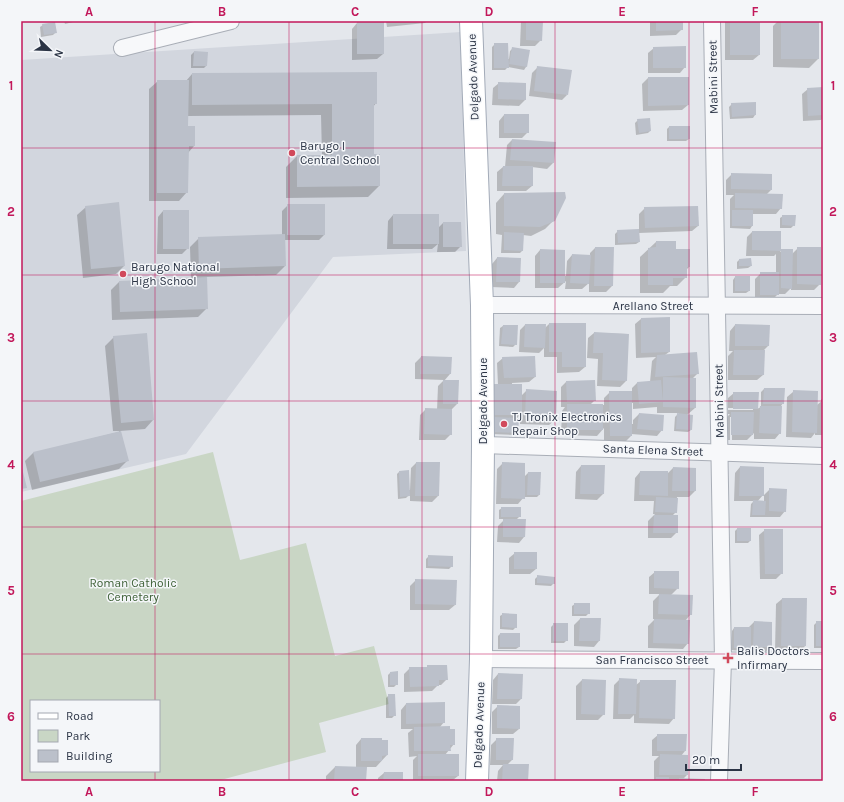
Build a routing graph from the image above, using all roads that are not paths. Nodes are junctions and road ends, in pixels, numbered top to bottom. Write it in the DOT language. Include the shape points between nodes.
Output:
graph roads {
  1 [pos="231,21"];
  2 [pos="471,21"];
  3 [pos="712,21"];
  4 [pos="122,48"];
  5 [pos="482,305"];
  6 [pos="717,306"];
  7 [pos="823,306"];
  8 [pos="483,445"];
  9 [pos="720,453"];
  10 [pos="823,456"];
  11 [pos="481,660"];
  12 [pos="723,660"];
  13 [pos="823,661"];
  14 [pos="477,781"];
  15 [pos="719,781"];
  1 -- 4 [label="street"];
  2 -- 5 [label="main road, Delgado Avenue"];
  3 -- 6 [label="street, Mabini Street"];
  5 -- 6 [label="street, Arellano Street"];
  5 -- 8 [label="main road, Delgado Avenue"];
  6 -- 7 [label="street, Arellano Street"];
  6 -- 9 [label="street, Mabini Street"];
  8 -- 9 [label="street, Santa Elena Street"];
  8 -- 11 [label="main road, Delgado Avenue"];
  9 -- 10 [label="street, Santa Elena Street"];
  9 -- 12 [label="street, Mabini Street"];
  11 -- 12 [label="street, San Francisco Street"];
  11 -- 14 [label="main road, Delgado Avenue"];
  12 -- 13 [label="street, San Francisco Street"];
  12 -- 15 [label="street, Mabini Street"];
}
